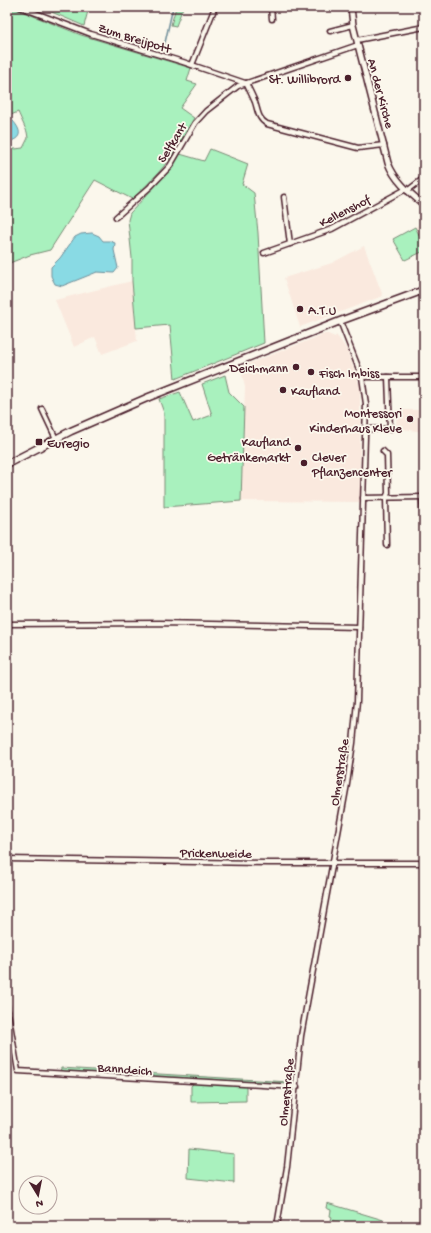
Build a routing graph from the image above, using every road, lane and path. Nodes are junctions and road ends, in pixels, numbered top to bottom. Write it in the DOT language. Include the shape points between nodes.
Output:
graph roads {
  1 [pos="20,7"];
  2 [pos="215,7"];
  3 [pos="271,7"];
  4 [pos="351,7"];
  5 [pos="423,7"];
  6 [pos="272,19"];
  7 [pos="353,24"];
  8 [pos="424,26"];
  9 [pos="330,31"];
  10 [pos="358,42"];
  11 [pos="192,65"];
  12 [pos="246,83"];
  13 [pos="384,145"];
  14 [pos="424,178"];
  15 [pos="406,190"];
  16 [pos="284,197"];
  17 [pos="424,205"];
  18 [pos="116,217"];
  19 [pos="290,244"];
  20 [pos="264,253"];
  21 [pos="424,290"];
  22 [pos="340,321"];
  23 [pos="388,377"];
  24 [pos="424,377"];
  25 [pos="362,378"];
  26 [pos="42,409"];
  27 [pos="365,429"];
  28 [pos="56,441"];
  29 [pos="383,451"];
  30 [pos="7,464"];
  31 [pos="423,497"];
  32 [pos="363,498"];
  33 [pos="386,498"];
  34 [pos="424,526"];
  35 [pos="387,546"];
  36 [pos="7,624"];
  37 [pos="359,628"];
  38 [pos="7,859"];
  39 [pos="333,863"];
  40 [pos="424,863"];
  41 [pos="7,1006"];
  42 [pos="297,1087"];
  43 [pos="277,1226"];
  1 -- 11 [label="street, Zum Breijpott" via="91,34"];
  2 -- 11 [label="street"];
  3 -- 6 [label="street"];
  4 -- 7 [label="street"];
  5 -- 8 [label="street"];
  7 -- 9 [label="street"];
  7 -- 10 [label="street"];
  8 -- 10 [label="street"];
  10 -- 12 [label="street, An der Kirche"];
  10 -- 13 [label="street, An der Kirche"];
  11 -- 12 [label="street, Zum Breijpott"];
  12 -- 13 [label="street, An der Kirche" via="259,116 267,124 358,148"];
  12 -- 18 [label="street, Selfkant" via="238,86 206,111 195,123 170,166"];
  13 -- 15 [label="street" via="392,172"];
  14 -- 15 [label="street, Kellenshof"];
  15 -- 17 [label="street"];
  15 -- 19 [label="street, Kellenshof" via="332,229"];
  16 -- 19 [label="street"];
  19 -- 20 [label="street, Kellenshof"];
  21 -- 22 [label="main road"];
  22 -- 25 [label="street, Olmerstraße"];
  22 -- 28 [label="main road" via="149,396"];
  23 -- 24 [label="street"];
  23 -- 25 [label="street"];
  23 -- 27 [label="street" via="390,429"];
  25 -- 27 [label="street, Olmerstraße" via="366,404"];
  26 -- 28 [label="street"];
  27 -- 32 [label="street, Olmerstraße"];
  28 -- 30 [label="main road"];
  29 -- 33 [label="street" via="387,455"];
  31 -- 33 [label="street"];
  31 -- 34 [label="street"];
  32 -- 33 [label="street"];
  32 -- 37 [label="street, Olmerstraße"];
  33 -- 35 [label="street"];
  36 -- 37 [label="street" via="160,623"];
  37 -- 39 [label="street, Olmerstraße" via="353,743"];
  38 -- 39 [label="street, Prickenweide"];
  39 -- 40 [label="street, Prickenweide"];
  39 -- 42 [label="street, Olmerstraße" via="301,1036"];
  41 -- 42 [label="street, Banndeich" via="18,1071"];
  42 -- 43 [label="street, Olmerstraße"];
}
